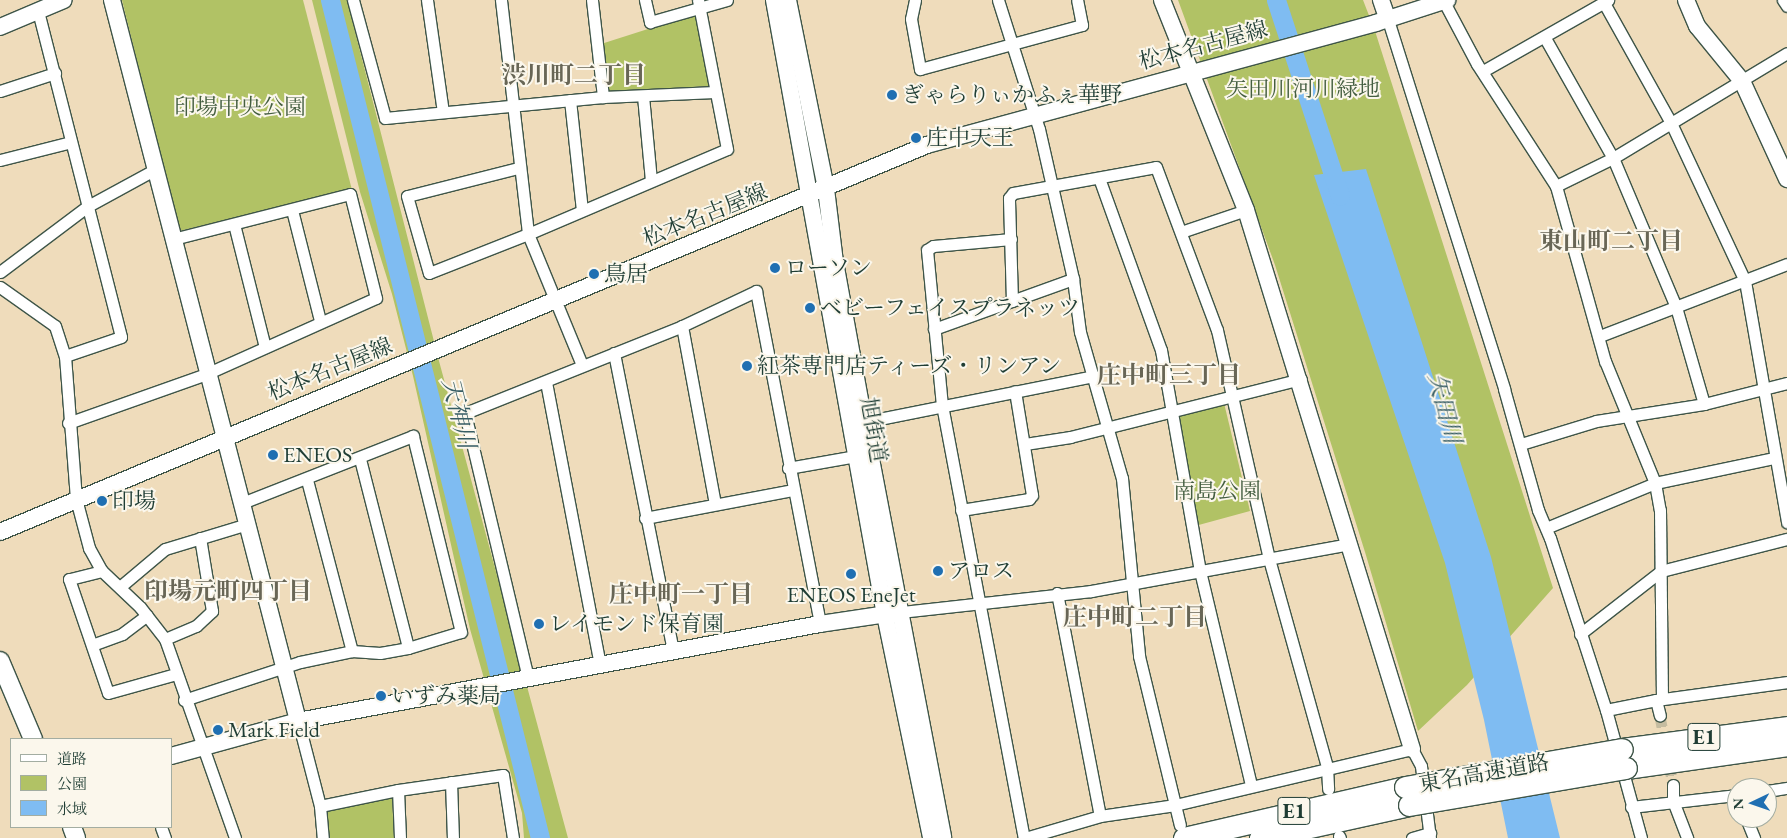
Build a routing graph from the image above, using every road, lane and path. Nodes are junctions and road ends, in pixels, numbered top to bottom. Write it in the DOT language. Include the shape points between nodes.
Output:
graph roads {
  1 [pos="64,0"];
  2 [pos="112,0"];
  3 [pos="353,0"];
  4 [pos="427,0"];
  5 [pos="501,0"];
  6 [pos="592,0"];
  7 [pos="645,0"];
  8 [pos="728,0"];
  9 [pos="774,0"];
  10 [pos="788,0"];
  11 [pos="915,0"];
  12 [pos="998,0"];
  13 [pos="1077,0"];
  14 [pos="1162,0"];
  15 [pos="1381,0"];
  16 [pos="1686,0"];
  17 [pos="1783,0"];
  18 [pos="1444,1"];
  19 [pos="1606,1"];
  20 [pos="699,4"];
  21 [pos="1787,6"];
  22 [pos="38,11"];
  23 [pos="1382,22"];
  24 [pos="0,27"];
  25 [pos="1545,38"];
  26 [pos="1012,44"];
  27 [pos="1787,53"];
  28 [pos="1483,71"];
  29 [pos="1190,72"];
  30 [pos="55,73"];
  31 [pos="1742,81"];
  32 [pos="0,91"];
  33 [pos="715,92"];
  34 [pos="643,96"];
  35 [pos="603,97"];
  36 [pos="570,100"];
  37 [pos="514,105"];
  38 [pos="443,112"];
  39 [pos="1033,115"];
  40 [pos="1671,123"];
  41 [pos="71,142"];
  42 [pos="1613,158"];
  43 [pos="0,160"];
  44 [pos="518,168"];
  45 [pos="156,169"];
  46 [pos="1099,178"];
  47 [pos="1787,179"];
  48 [pos="651,181"];
  49 [pos="1050,185"];
  50 [pos="1556,186"];
  51 [pos="826,188"];
  52 [pos="809,197"];
  53 [pos="88,206"];
  54 [pos="292,210"];
  55 [pos="582,210"];
  56 [pos="1246,210"];
  57 [pos="234,224"];
  58 [pos="1181,232"];
  59 [pos="528,234"];
  60 [pos="173,239"];
  61 [pos="1011,239"];
  62 [pos="1787,264"];
  63 [pos="0,272"];
  64 [pos="1073,279"];
  65 [pos="1745,281"];
  66 [pos="0,287"];
  67 [pos="554,301"];
  68 [pos="1012,301"];
  69 [pos="1676,307"];
  70 [pos="320,321"];
  71 [pos="682,326"];
  72 [pos="934,330"];
  73 [pos="1600,336"];
  74 [pos="265,347"];
  75 [pos="614,353"];
  76 [pos="65,356"];
  77 [pos="582,365"];
  78 [pos="206,374"];
  79 [pos="1094,376"];
  80 [pos="1301,379"];
  81 [pos="546,382"];
  82 [pos="1787,383"];
  83 [pos="1763,388"];
  84 [pos="1015,391"];
  85 [pos="1232,398"];
  86 [pos="1704,404"];
  87 [pos="942,405"];
  88 [pos="1173,412"];
  89 [pos="1629,414"];
  90 [pos="864,422"];
  91 [pos="68,423"];
  92 [pos="1108,426"];
  93 [pos="224,438"];
  94 [pos="1025,444"];
  95 [pos="1521,444"];
  96 [pos="856,456"];
  97 [pos="1774,458"];
  98 [pos="360,459"];
  99 [pos="788,468"];
  100 [pos="307,480"];
  101 [pos="1655,483"];
  102 [pos="793,490"];
  103 [pos="76,499"];
  104 [pos="242,503"];
  105 [pos="715,504"];
  106 [pos="960,510"];
  107 [pos="645,518"];
  108 [pos="1787,522"];
  109 [pos="248,524"];
  110 [pos="1546,528"];
  111 [pos="0,532"];
  112 [pos="200,538"];
  113 [pos="1787,539"];
  114 [pos="1350,544"];
  115 [pos="1269,559"];
  116 [pos="102,571"];
  117 [pos="1200,571"];
  118 [pos="1661,571"];
  119 [pos="1131,584"];
  120 [pos="121,586"];
  121 [pos="1057,593"];
  122 [pos="978,602"];
  123 [pos="901,612"];
  124 [pos="147,615"];
  125 [pos="885,615"];
  126 [pos="820,624"];
  127 [pos="1580,634"];
  128 [pos="164,639"];
  129 [pos="92,645"];
  130 [pos="408,648"];
  131 [pos="352,651"];
  132 [pos="673,651"];
  133 [pos="0,661"];
  134 [pos="600,664"];
  135 [pos="285,668"];
  136 [pos="176,674"];
  137 [pos="523,679"];
  138 [pos="1787,682"];
  139 [pos="1659,699"];
  140 [pos="184,700"];
  141 [pos="1606,710"];
  142 [pos="1660,716"];
  143 [pos="298,721"];
  144 [pos="1787,727"];
  145 [pos="34,738"];
  146 [pos="1787,745"];
  147 [pos="202,747"];
  148 [pos="1412,749"];
  149 [pos="172,756"];
  150 [pos="1624,759"];
  151 [pos="1326,767"];
  152 [pos="451,782"];
  153 [pos="1251,785"];
  154 [pos="1673,785"];
  155 [pos="1328,789"];
  156 [pos="398,790"];
  157 [pos="1407,796"];
  158 [pos="1727,796"];
  159 [pos="1673,801"];
  160 [pos="1175,805"];
  161 [pos="320,806"];
  162 [pos="1631,807"];
  163 [pos="1100,816"];
  164 [pos="1182,831"];
  165 [pos="1430,835"];
  166 [pos="235,838"];
  167 [pos="322,838"];
  168 [pos="400,838"];
  169 [pos="453,838"];
  170 [pos="513,838"];
  171 [pos="930,838"];
  172 [pos="943,838"];
  173 [pos="1024,838"];
  174 [pos="1260,838"];
  175 [pos="1412,838"];
  176 [pos="1641,838"];
  177 [pos="1687,838"];
  1 -- 22 [label="street"];
  2 -- 45 [label="street"];
  3 -- 38 [label="street" via="385,118"];
  4 -- 38 [label="street"];
  5 -- 37 [label="street"];
  6 -- 35 [label="street"];
  7 -- 20 [label="street" via="650,22"];
  8 -- 20 [label="street"];
  9 -- 52 [label="street, 旭街道"];
  10 -- 51 [label="street, 旭街道"];
  11 -- 26 [label="street" via="911,19 920,69"];
  12 -- 26 [label="street"];
  13 -- 26 [label="street" via="1082,25"];
  14 -- 29 [label="street"];
  15 -- 23 [label="street"];
  16 -- 31 [label="street" via="1697,26"];
  17 -- 21 [label="street"];
  18 -- 23 [label="street, 松本名古屋線"];
  18 -- 28 [label="street"];
  19 -- 25 [label="street"];
  19 -- 40 [label="street"];
  20 -- 33 [label="street"];
  22 -- 24 [label="street"];
  22 -- 30 [label="street"];
  23 -- 29 [label="street, 松本名古屋線"];
  23 -- 95 [label="street"];
  25 -- 28 [label="street"];
  25 -- 42 [label="street"];
  26 -- 39 [label="street"];
  27 -- 31 [label="street"];
  28 -- 50 [label="street"];
  29 -- 39 [label="street, 松本名古屋線"];
  29 -- 56 [label="street"];
  30 -- 32 [label="street"];
  30 -- 41 [label="street"];
  31 -- 40 [label="street"];
  31 -- 47 [label="street"];
  33 -- 34 [label="street"];
  33 -- 48 [label="street" via="727,149"];
  34 -- 35 [label="street"];
  34 -- 48 [label="street"];
  35 -- 36 [label="street"];
  36 -- 37 [label="street"];
  36 -- 55 [label="street"];
  37 -- 38 [label="street"];
  37 -- 44 [label="street"];
  39 -- 49 [label="street" via="1039,129"];
  39 -- 51 [label="street, 松本名古屋線" via="928,145"];
  40 -- 42 [label="street"];
  40 -- 65 [label="street"];
  41 -- 43 [label="street"];
  41 -- 53 [label="street"];
  42 -- 50 [label="street"];
  42 -- 69 [label="street"];
  44 -- 59 [label="street"];
  44 -- 59 [label="street" via="407,196 429,273"];
  45 -- 53 [label="street"];
  45 -- 60 [label="street"];
  46 -- 49 [label="street"];
  46 -- 58 [label="street" via="1156,167"];
  46 -- 88 [label="street" via="1161,350"];
  48 -- 55 [label="street"];
  49 -- 61 [label="street" via="1013,193 1009,198"];
  49 -- 64 [label="street"];
  50 -- 73 [label="street" via="1582,284"];
  51 -- 52 [label="street, 松本名古屋線"];
  51 -- 90 [label="street, 旭街道" via="835,262"];
  52 -- 67 [label="street, 松本名古屋線"];
  52 -- 96 [label="street, 旭街道"];
  53 -- 63 [label="street"];
  53 -- 76 [label="street" via="121,337"];
  54 -- 57 [label="street"];
  54 -- 70 [label="street"];
  54 -- 70 [label="street" via="350,194 376,298"];
  55 -- 59 [label="street"];
  56 -- 58 [label="street"];
  56 -- 80 [label="street"];
  57 -- 60 [label="street"];
  57 -- 74 [label="street"];
  58 -- 85 [label="street" via="1217,330"];
  59 -- 67 [label="street"];
  60 -- 78 [label="street"];
  61 -- 68 [label="street"];
  61 -- 72 [label="street" via="933,246 927,250"];
  62 -- 65 [label="street"];
  64 -- 68 [label="street"];
  64 -- 79 [label="street" via="1080,332"];
  65 -- 69 [label="street"];
  65 -- 83 [label="street"];
  66 -- 76 [label="street" via="55,326"];
  67 -- 77 [label="street"];
  67 -- 93 [label="street, 松本名古屋線"];
  68 -- 72 [label="street"];
  69 -- 73 [label="street"];
  69 -- 86 [label="street"];
  70 -- 74 [label="street"];
  71 -- 75 [label="street"];
  71 -- 99 [label="street" via="756,291"];
  71 -- 105 [label="street"];
  72 -- 87 [label="street"];
  73 -- 89 [label="street" via="1605,361"];
  74 -- 78 [label="street"];
  75 -- 77 [label="street"];
  75 -- 107 [label="street"];
  76 -- 91 [label="street"];
  77 -- 81 [label="street"];
  78 -- 91 [label="street"];
  78 -- 93 [label="street"];
  79 -- 84 [label="street"];
  79 -- 92 [label="street"];
  80 -- 85 [label="street"];
  80 -- 114 [label="street"];
  81 -- 134 [label="street"];
  81 -- 137 [label="street" via="465,413"];
  82 -- 83 [label="street"];
  83 -- 86 [label="street"];
  83 -- 97 [label="street"];
  84 -- 87 [label="street"];
  84 -- 94 [label="street"];
  85 -- 88 [label="street"];
  85 -- 115 [label="street"];
  86 -- 89 [label="street"];
  87 -- 90 [label="street"];
  87 -- 106 [label="street"];
  88 -- 92 [label="street"];
  88 -- 117 [label="street"];
  89 -- 95 [label="street"];
  89 -- 101 [label="street"];
  90 -- 123 [label="street, 旭街道"];
  91 -- 103 [label="street" via="77,478"];
  92 -- 94 [label="street" via="1070,437"];
  92 -- 119 [label="street" via="1122,478"];
  93 -- 103 [label="street, 松本名古屋線"];
  93 -- 104 [label="street"];
  94 -- 106 [label="street" via="1033,490 1029,499"];
  95 -- 110 [label="street"];
  96 -- 99 [label="street"];
  96 -- 125 [label="street, 旭街道"];
  97 -- 101 [label="street"];
  97 -- 108 [label="street"];
  98 -- 100 [label="street"];
  98 -- 130 [label="street"];
  98 -- 130 [label="street" via="413,436 461,632"];
  99 -- 102 [label="street"];
  100 -- 104 [label="street"];
  100 -- 131 [label="street"];
  101 -- 110 [label="street"];
  101 -- 118 [label="street" via="1660,510"];
  102 -- 105 [label="street"];
  102 -- 126 [label="street"];
  103 -- 111 [label="street, 松本名古屋線"];
  103 -- 116 [label="street" via="89,548"];
  104 -- 109 [label="street"];
  105 -- 107 [label="street"];
  106 -- 122 [label="street"];
  107 -- 132 [label="street"];
  109 -- 112 [label="street"];
  109 -- 135 [label="street"];
  110 -- 127 [label="street"];
  112 -- 120 [label="street" via="164,549"];
  112 -- 128 [label="street" via="212,611 196,626"];
  113 -- 118 [label="street"];
  114 -- 115 [label="street"];
  114 -- 148 [label="street"];
  115 -- 117 [label="street"];
  115 -- 151 [label="street"];
  116 -- 120 [label="street"];
  116 -- 129 [label="street" via="69,578"];
  117 -- 119 [label="street"];
  117 -- 153 [label="street"];
  118 -- 127 [label="street"];
  118 -- 139 [label="street"];
  119 -- 121 [label="street"];
  119 -- 160 [label="street" via="1139,656"];
  120 -- 124 [label="street"];
  121 -- 122 [label="street"];
  121 -- 163 [label="street"];
  122 -- 123 [label="street"];
  122 -- 173 [label="street"];
  123 -- 125 [label="street"];
  123 -- 172 [label="street, 旭街道"];
  124 -- 128 [label="street"];
  124 -- 129 [label="street" via="122,634"];
  125 -- 126 [label="street"];
  125 -- 171 [label="street, 旭街道"];
  126 -- 132 [label="street"];
  127 -- 141 [label="street"];
  128 -- 136 [label="street"];
  129 -- 136 [label="street" via="108,693"];
  130 -- 131 [label="street"];
  131 -- 135 [label="street"];
  132 -- 134 [label="street"];
  133 -- 145 [label="main road"];
  134 -- 137 [label="street"];
  135 -- 140 [label="street"];
  135 -- 143 [label="street"];
  136 -- 140 [label="street"];
  137 -- 143 [label="street"];
  138 -- 139 [label="street"];
  139 -- 141 [label="street"];
  139 -- 142 [label="street"];
  140 -- 147 [label="street"];
  141 -- 162 [label="street"];
  143 -- 147 [label="street"];
  143 -- 161 [label="street"];
  144 -- 150 [label="highway, 東名高速道路 / E1"];
  146 -- 150 [label="highway, 東名高速道路 / E1"];
  147 -- 149 [label="street"];
  147 -- 166 [label="street"];
  148 -- 151 [label="street"];
  148 -- 165 [label="street" via="1421,766"];
  150 -- 157 [label="highway, 東名高速道路 / E1, bridge"];
  151 -- 153 [label="street"];
  151 -- 155 [label="street"];
  152 -- 156 [label="street"];
  152 -- 169 [label="street"];
  152 -- 170 [label="street" via="503,774"];
  153 -- 160 [label="street"];
  154 -- 159 [label="street"];
  156 -- 161 [label="street"];
  156 -- 168 [label="street"];
  157 -- 164 [label="highway, 東名高速道路 / E1"];
  157 -- 174 [label="highway, 東名高速道路 / E1"];
  158 -- 159 [label="street"];
  159 -- 162 [label="street"];
  159 -- 177 [label="street"];
  160 -- 163 [label="street"];
  160 -- 164 [label="street"];
  161 -- 167 [label="street"];
  162 -- 176 [label="street"];
  163 -- 173 [label="street"];
  165 -- 175 [label="street"];
}
